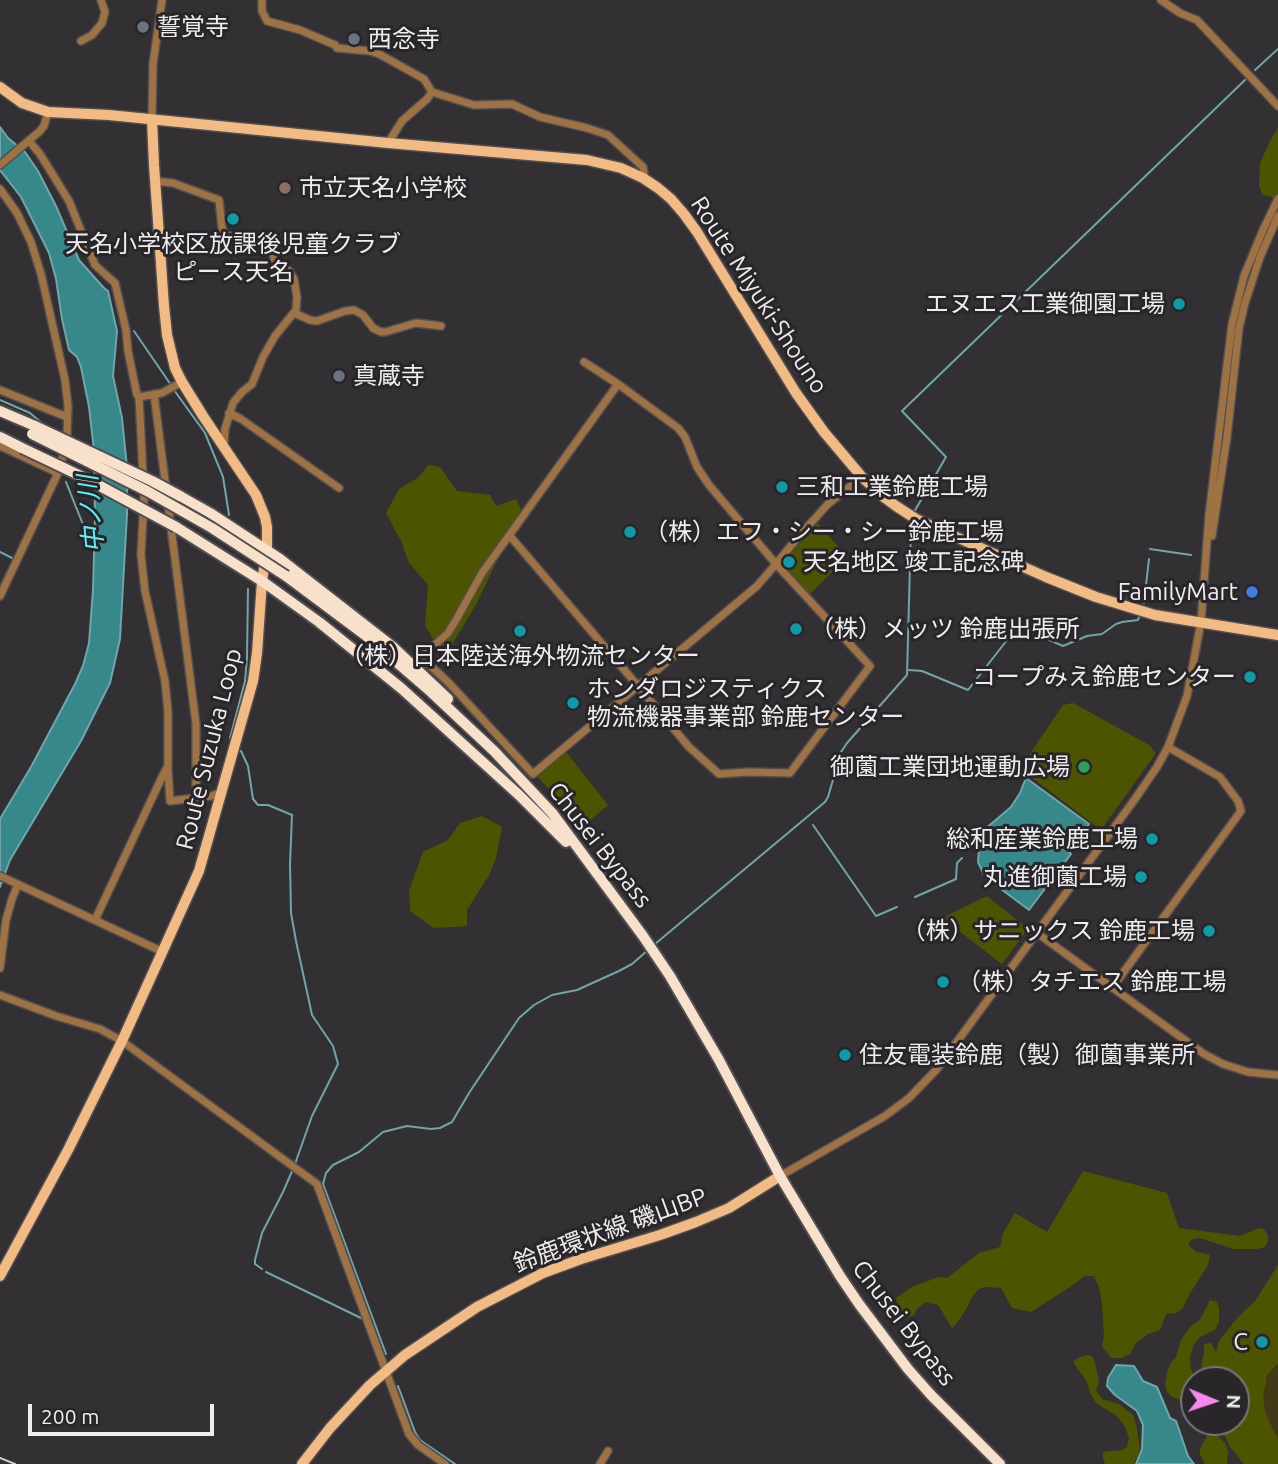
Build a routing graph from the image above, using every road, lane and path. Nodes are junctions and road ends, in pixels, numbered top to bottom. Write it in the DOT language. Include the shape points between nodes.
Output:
graph roads {
  1 [pos="101,0"];
  2 [pos="162,0"];
  3 [pos="262,0"];
  4 [pos="1161,0"];
  5 [pos="81,41"];
  6 [pos="0,87"];
  7 [pos="432,92"];
  8 [pos="1278,106"];
  9 [pos="48,112"];
  10 [pos="152,120"];
  11 [pos="29,141"];
  12 [pos="388,143"];
  13 [pos="0,165"];
  14 [pos="643,178"];
  15 [pos="155,181"];
  16 [pos="0,189"];
  17 [pos="1278,200"];
  18 [pos="1278,216"];
  19 [pos="295,313"];
  20 [pos="441,326"];
  21 [pos="584,362"];
  22 [pos="618,384"];
  23 [pos="176,386"];
  24 [pos="0,390"];
  25 [pos="153,394"];
  26 [pos="139,397"];
  27 [pos="0,411"];
  28 [pos="229,413"];
  29 [pos="68,417"];
  30 [pos="0,419"];
  31 [pos="0,437"];
  32 [pos="0,446"];
  33 [pos="224,447"];
  34 [pos="58,473"];
  35 [pos="862,477"];
  36 [pos="339,488"];
  37 [pos="510,536"];
  38 [pos="267,550"];
  39 [pos="1207,562"];
  40 [pos="776,564"];
  41 [pos="262,581"];
  42 [pos="0,596"];
  43 [pos="1201,622"];
  44 [pos="1278,635"];
  45 [pos="638,687"];
  46 [pos="433,688"];
  47 [pos="1168,747"];
  48 [pos="168,766"];
  49 [pos="222,791"];
  50 [pos="196,798"];
  51 [pos="0,876"];
  52 [pos="18,884"];
  53 [pos="608,888"];
  54 [pos="95,920"];
  55 [pos="1037,933"];
  56 [pos="163,952"];
  57 [pos="0,968"];
  58 [pos="1112,988"];
  59 [pos="0,995"];
  60 [pos="122,1041"];
  61 [pos="1278,1075"];
  62 [pos="780,1176"];
  63 [pos="0,1276"];
  64 [pos="386,1371"];
  65 [pos="608,1451"];
  66 [pos="302,1464"];
  67 [pos="445,1464"];
  68 [pos="600,1464"];
  69 [pos="1000,1464"];
  1 -- 5 [label="street" via="102,23"];
  2 -- 10 [label="street" via="153,64"];
  3 -- 7 [label="street" via="267,21 337,48 379,54 424,79"];
  4 -- 8 [label="street" via="1197,20"];
  6 -- 9 [label="main road" via="22,103"];
  7 -- 12 [label="street" via="402,121"];
  7 -- 14 [label="street" via="474,105 512,104 540,117 608,135 643,167"];
  9 -- 10 [label="main road"];
  9 -- 11 [label="street" via="44,126"];
  10 -- 12 [label="main road, Route Miyuki-Shouno"];
  10 -- 15 [label="main road, Route Suzuka Loop"];
  11 -- 13 [label="street"];
  11 -- 26 [label="street" via="69,201 95,265 115,283"];
  12 -- 14 [label="main road, Route Miyuki-Shouno" via="587,160"];
  14 -- 35 [label="main road, Route Miyuki-Shouno" via="684,214 796,393"];
  15 -- 19 [label="street" via="219,200 222,228 228,236 271,238 274,258 294,279"];
  15 -- 23 [label="main road, Route Suzuka Loop" via="167,335"];
  16 -- 29 [label="street" via="24,227 41,274 65,380"];
  17 -- 39 [label="street" via="1244,276 1233,324"];
  18 -- 39 [label="street" via="1239,328"];
  19 -- 20 [label="street" via="317,321 354,310 381,332 416,323"];
  19 -- 28 [label="street" via="275,336 252,384"];
  21 -- 22 [label="street"];
  22 -- 37 [label="street"];
  22 -- 40 [label="street" via="678,428 701,474"];
  23 -- 25 [label="street"];
  23 -- 33 [label="main road, Route Suzuka Loop"];
  24 -- 29 [label="street"];
  25 -- 26 [label="street"];
  25 -- 50 [label="street" via="196,724"];
  26 -- 48 [label="street" via="144,498 141,555 165,681"];
  27 -- 38 [label="highway, bridge" via="152,481"];
  28 -- 33 [label="street"];
  28 -- 36 [label="street"];
  29 -- 34 [label="street"];
  30 -- 46 [label="highway, bridge" via="147,491 250,552"];
  31 -- 41 [label="highway, bridge" via="176,527"];
  32 -- 34 [label="street"];
  33 -- 38 [label="main road, Route Suzuka Loop" via="263,509"];
  34 -- 42 [label="street"];
  35 -- 40 [label="street" via="828,504"];
  35 -- 43 [label="main road, Route Miyuki-Shouno" via="912,516 1073,589 1155,615"];
  37 -- 45 [label="street"];
  37 -- 45 [label="street" via="447,633 421,657 533,774"];
  38 -- 41 [label="main road, Route Suzuka Loop"];
  38 -- 46 [label="highway" via="393,647"];
  39 -- 43 [label="street"];
  40 -- 45 [label="street" via="757,586"];
  40 -- 45 [label="street" via="870,666 790,773 719,774 689,747"];
  41 -- 49 [label="main road, Route Suzuka Loop" via="253,681"];
  41 -- 53 [label="highway" via="401,688 552,827"];
  43 -- 44 [label="main road, Route Miyuki-Shouno"];
  43 -- 47 [label="street" via="1187,696"];
  46 -- 53 [label="highway, Chusei Bypass" via="466,716 552,814"];
  47 -- 55 [label="street"];
  47 -- 58 [label="street" via="1220,777 1241,811"];
  48 -- 50 [label="street" via="170,801"];
  48 -- 54 [label="street"];
  49 -- 50 [label="street"];
  49 -- 56 [label="main road, Route Suzuka Loop" via="199,871"];
  51 -- 52 [label="street"];
  52 -- 54 [label="street"];
  52 -- 57 [label="street" via="6,920"];
  53 -- 62 [label="highway, Chusei Bypass" via="670,976"];
  54 -- 56 [label="street"];
  55 -- 58 [label="street"];
  55 -- 62 [label="street" via="937,1069 914,1093 870,1126"];
  56 -- 60 [label="main road, Route Suzuka Loop"];
  58 -- 61 [label="street" via="1212,1059 1248,1072"];
  59 -- 60 [label="street"];
  60 -- 63 [label="main road, Route Suzuka Loop"];
  60 -- 64 [label="street" via="317,1184"];
  62 -- 64 [label="main road, 鈴鹿環状線 磯山BP" via="729,1208 696,1222 533,1278 477,1307"];
  62 -- 69 [label="highway, Chusei Bypass" via="839,1276 885,1339 931,1395"];
  64 -- 66 [label="main road, 鈴鹿環状線 磯山BP"];
  64 -- 67 [label="street" via="409,1434"];
  65 -- 68 [label="street"];
}
